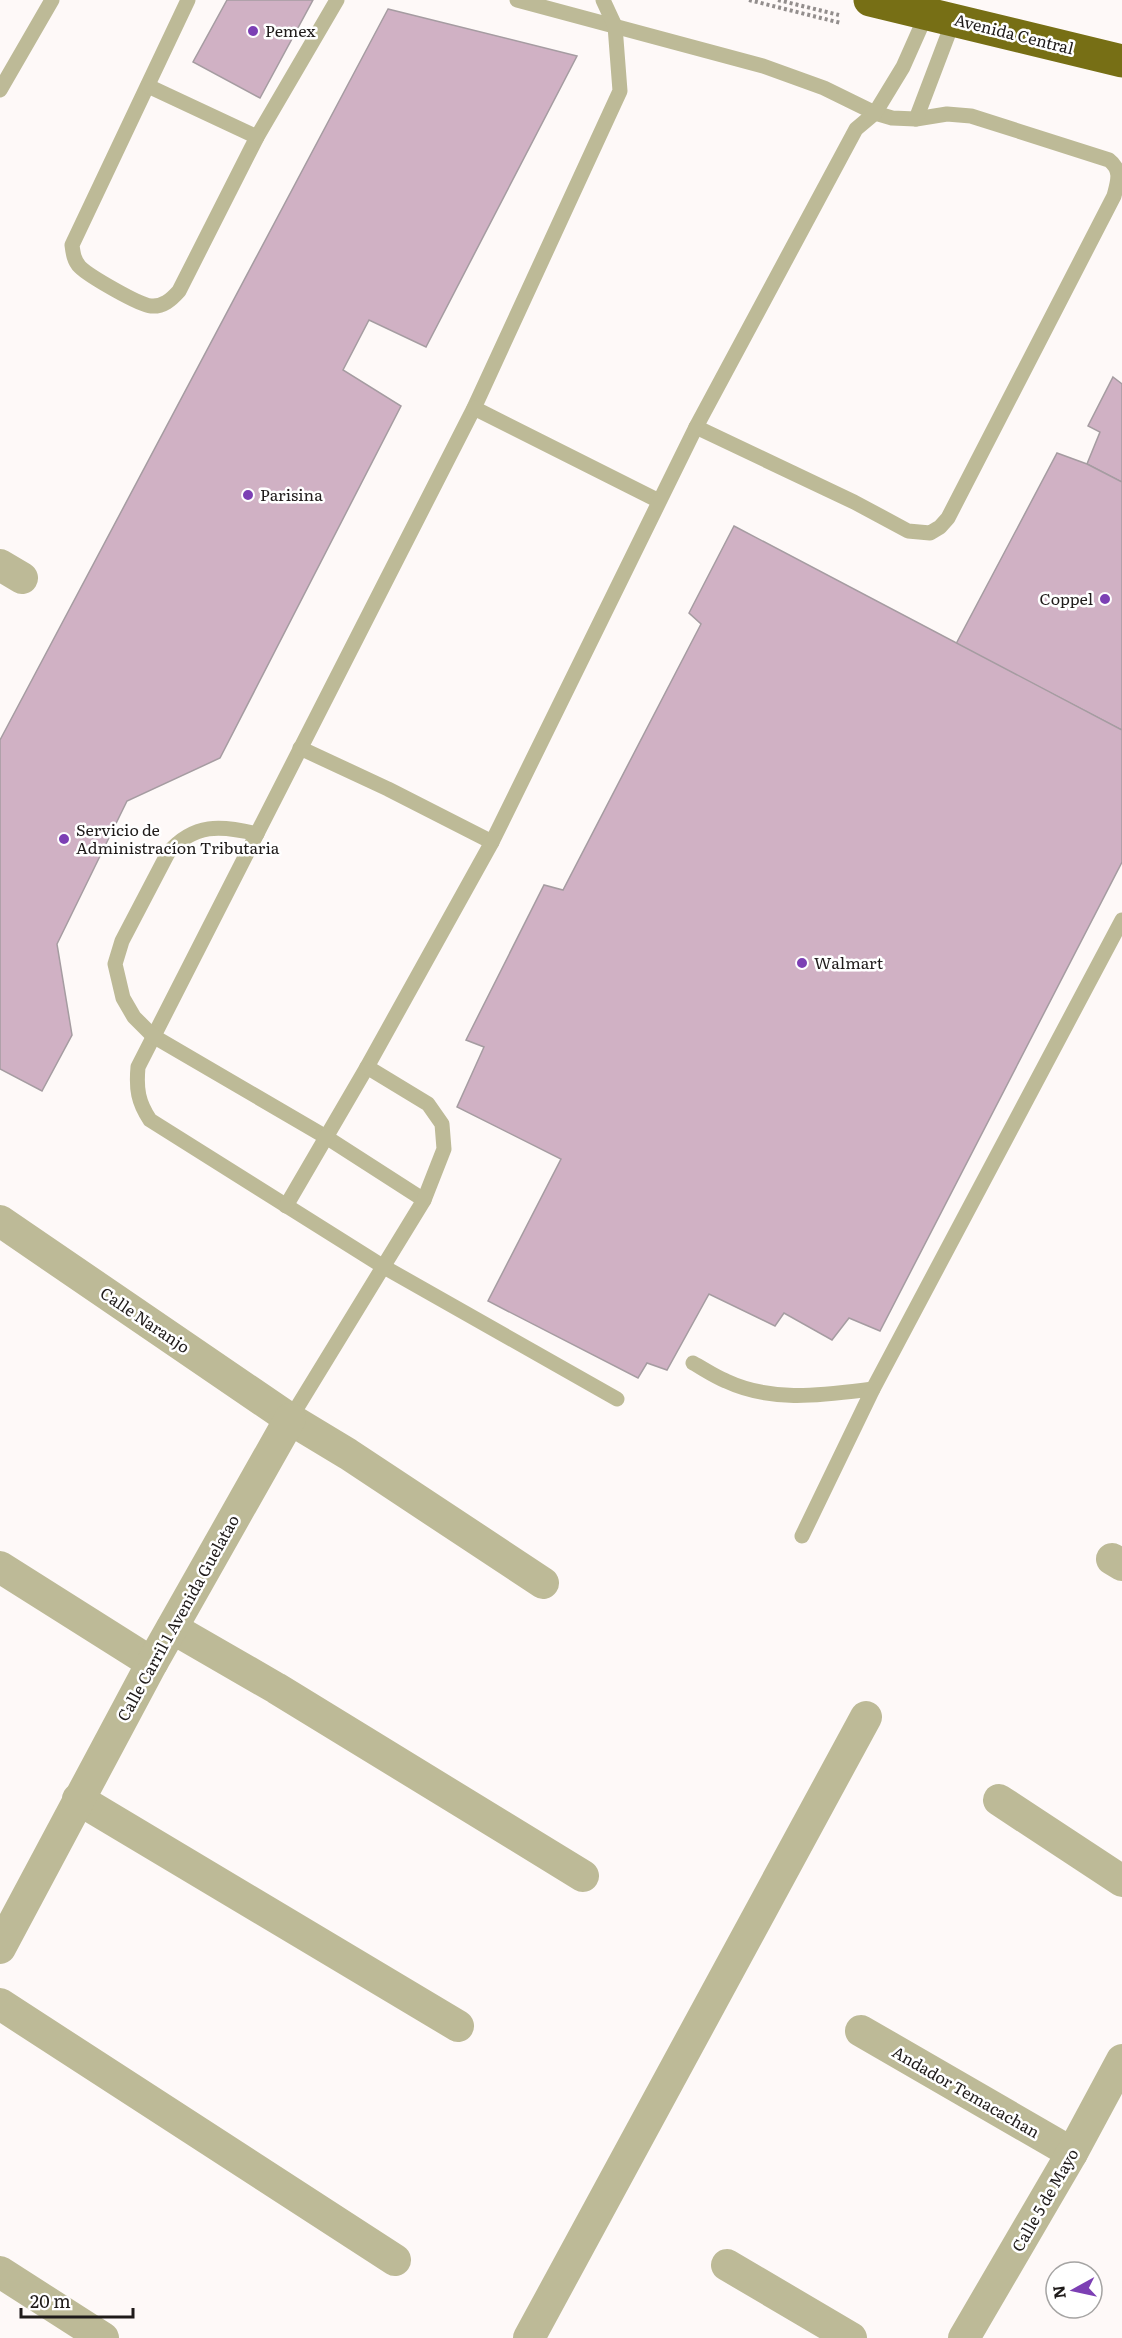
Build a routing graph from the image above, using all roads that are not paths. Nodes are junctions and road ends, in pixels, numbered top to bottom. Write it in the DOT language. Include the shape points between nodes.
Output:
graph roads {
  1 [pos="52,0"];
  2 [pos="188,0"];
  3 [pos="337,0"];
  4 [pos="517,0"];
  5 [pos="570,0"];
  6 [pos="603,0"];
  7 [pos="858,8"];
  8 [pos="576,16"];
  9 [pos="941,16"];
  10 [pos="615,27"];
  11 [pos="1122,61"];
  12 [pos="148,86"];
  13 [pos="0,90"];
  14 [pos="875,113"];
  15 [pos="916,118"];
  16 [pos="257,137"];
  17 [pos="1118,198"];
  18 [pos="474,408"];
  19 [pos="696,427"];
  20 [pos="659,501"];
  21 [pos="300,748"];
  22 [pos="257,834"];
  23 [pos="492,842"];
  24 [pos="1122,920"];
  25 [pos="153,1036"];
  26 [pos="368,1066"];
  27 [pos="326,1137"];
  28 [pos="424,1200"];
  29 [pos="286,1206"];
  30 [pos="0,1221"];
  31 [pos="384,1267"];
  32 [pos="693,1363"];
  33 [pos="873,1389"];
  34 [pos="617,1399"];
  35 [pos="291,1419"];
  36 [pos="802,1536"];
  37 [pos="0,1567"];
  38 [pos="543,1583"];
  39 [pos="172,1628"];
  40 [pos="152,1663"];
  41 [pos="866,1716"];
  42 [pos="78,1799"];
  43 [pos="999,1800"];
  44 [pos="583,1876"];
  45 [pos="1122,1881"];
  46 [pos="0,1948"];
  47 [pos="0,2004"];
  48 [pos="458,2026"];
  49 [pos="861,2031"];
  50 [pos="1122,2060"];
  51 [pos="1072,2153"];
  52 [pos="395,2260"];
  53 [pos="727,2265"];
  54 [pos="0,2272"];
  55 [pos="103,2338"];
  56 [pos="529,2338"];
  57 [pos="851,2338"];
  58 [pos="964,2338"];
  1 -- 13 [label="lane"];
  2 -- 12 [label="lane"];
  3 -- 16 [label="lane"];
  4 -- 8 [label="lane"];
  5 -- 8 [label="lane"];
  6 -- 10 [label="lane"];
  7 -- 9 [label="highway, Avenida Central"];
  8 -- 10 [label="lane"];
  9 -- 11 [label="highway, Avenida Central"];
  9 -- 14 [label="lane"];
  9 -- 15 [label="lane"];
  10 -- 14 [label="lane" via="763,66 824,88"];
  10 -- 18 [label="lane" via="620,91"];
  12 -- 16 [label="lane"];
  12 -- 16 [label="lane" via="72,245 78,266 140,303 162,305 172,300"];
  14 -- 15 [label="lane"];
  14 -- 19 [label="lane" via="856,129"];
  15 -- 17 [label="lane" via="971,116 1109,160 1120,171"];
  17 -- 19 [label="lane" via="948,518 930,533 908,531"];
  18 -- 20 [label="lane"];
  18 -- 21 [label="lane"];
  19 -- 20 [label="lane"];
  20 -- 23 [label="lane"];
  21 -- 22 [label="lane"];
  21 -- 23 [label="lane"];
  22 -- 25 [label="lane"];
  22 -- 25 [label="lane" via="208,828 192,833 168,853 115,964 123,998 134,1017"];
  23 -- 26 [label="lane"];
  24 -- 33 [label="lane"];
  25 -- 27 [label="lane"];
  25 -- 29 [label="lane" via="138,1067 136,1089 140,1106 150,1120"];
  26 -- 27 [label="lane"];
  26 -- 28 [label="lane, Calle Carril 1 Avenida Guelatao" via="428,1104 442,1124 444,1149"];
  27 -- 28 [label="lane"];
  27 -- 29 [label="lane"];
  28 -- 31 [label="lane, Calle Carril 1 Avenida Guelatao"];
  29 -- 31 [label="lane"];
  30 -- 35 [label="street, Calle Naranjo"];
  31 -- 34 [label="lane"];
  31 -- 35 [label="lane, Calle Carril 1 Avenida Guelatao"];
  32 -- 33 [label="lane" via="727,1382 769,1395 804,1397"];
  33 -- 36 [label="lane"];
  35 -- 38 [label="street, Calle Naranjo"];
  35 -- 39 [label="street, Calle Carril 1 Avenida Guelatao"];
  37 -- 40 [label="street"];
  39 -- 40 [label="street, Calle Carril 1 Avenida Guelatao"];
  39 -- 44 [label="street"];
  40 -- 42 [label="street, Calle Carril 1 Avenida Guelatao"];
  41 -- 56 [label="street"];
  42 -- 46 [label="street, Calle Carril 1 Avenida Guelatao"];
  42 -- 48 [label="street"];
  43 -- 45 [label="street"];
  47 -- 52 [label="street"];
  49 -- 51 [label="street, Andador Temacachan"];
  50 -- 51 [label="street, Calle 5 de Mayo"];
  51 -- 58 [label="street, Calle 5 de Mayo"];
  53 -- 57 [label="street"];
  54 -- 55 [label="street"];
}
